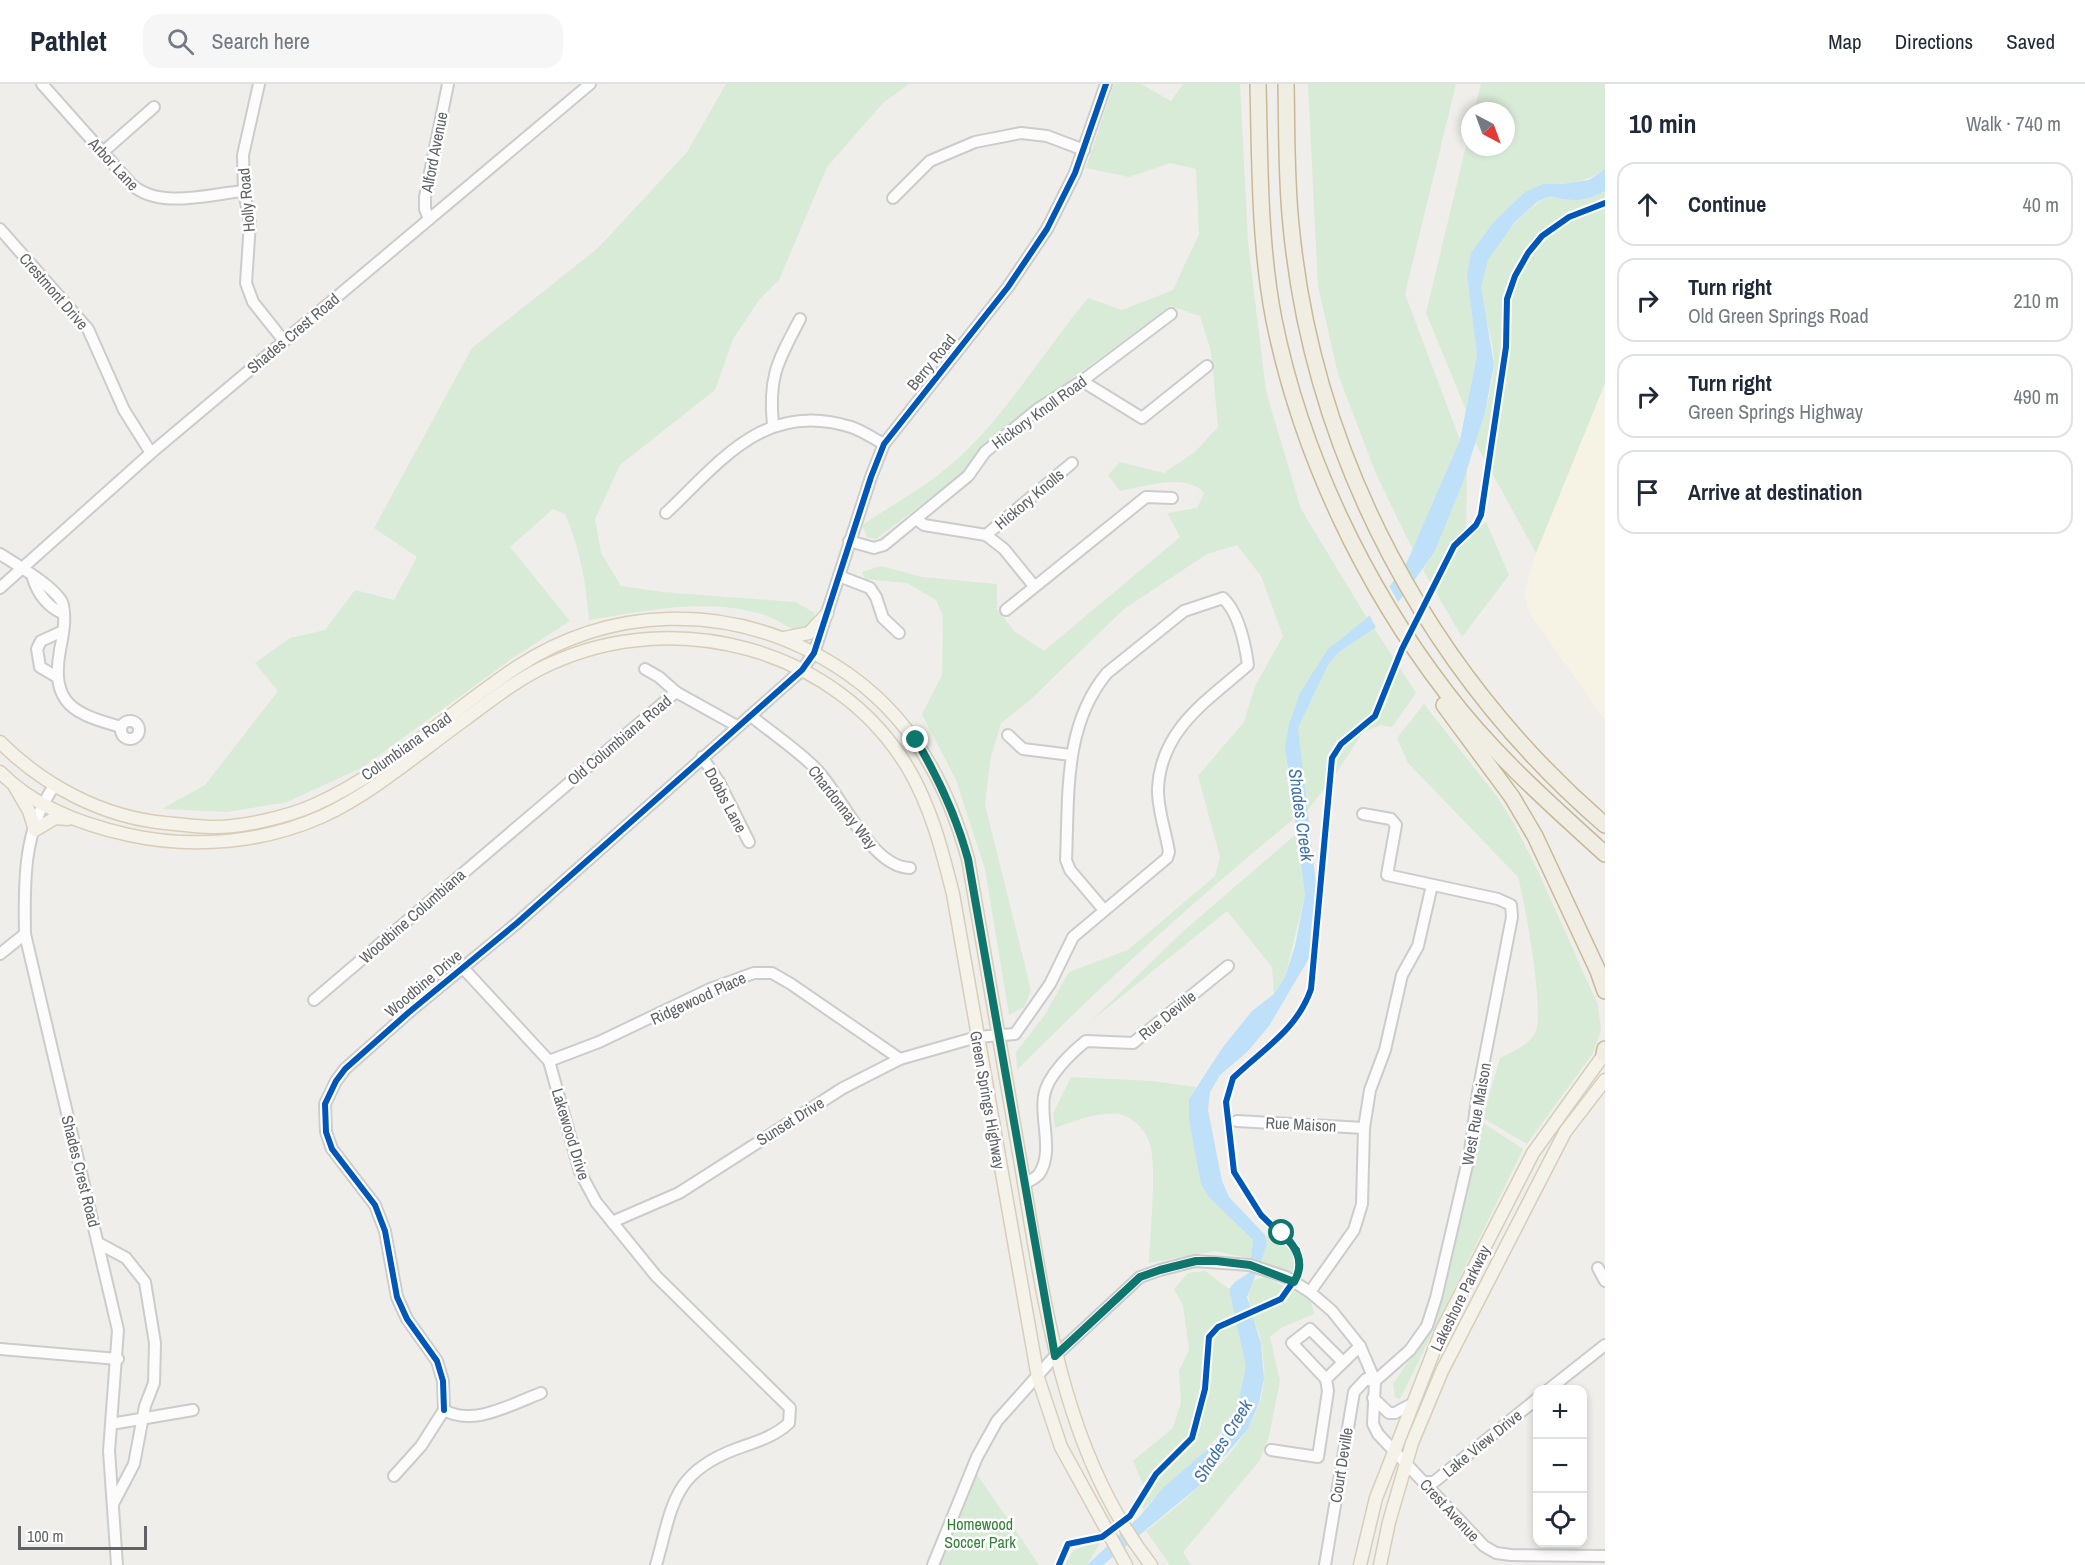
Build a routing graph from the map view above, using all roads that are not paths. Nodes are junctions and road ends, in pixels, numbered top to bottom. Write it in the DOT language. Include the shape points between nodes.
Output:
graph roads {
  1 [pos="42,84"];
  2 [pos="259,84"];
  3 [pos="448,84"];
  4 [pos="590,84"];
  5 [pos="1106,84"];
  6 [pos="1258,84"];
  7 [pos="1286,84"];
  8 [pos="154,107"];
  9 [pos="1084,150"];
  10 [pos="103,152"];
  11 [pos="244,191"];
  12 [pos="894,198"];
  13 [pos="429,219"];
  14 [pos="0,229"];
  15 [pos="1171,314"];
  16 [pos="800,319"];
  17 [pos="284,341"];
  18 [pos="1207,366"];
  19 [pos="1082,381"];
  20 [pos="773,425"];
  21 [pos="884,444"];
  22 [pos="151,453"];
  23 [pos="1072,463"];
  24 [pos="1172,498"];
  25 [pos="666,513"];
  26 [pos="916,519"];
  27 [pos="986,535"];
  28 [pos="849,541"];
  29 [pos="0,554"];
  30 [pos="23,567"];
  31 [pos="839,576"];
  32 [pos="1034,586"];
  33 [pos="0,588"];
  34 [pos="1006,610"];
  35 [pos="826,614"];
  36 [pos="63,631"];
  37 [pos="899,633"];
  38 [pos="784,638"];
  39 [pos="814,653"];
  40 [pos="645,669"];
  41 [pos="802,670"];
  42 [pos="515,676"];
  43 [pos="57,677"];
  44 [pos="676,692"];
  45 [pos="1445,698"];
  46 [pos="751,716"];
  47 [pos="737,726"];
  48 [pos="121,727"];
  49 [pos="1008,735"];
  50 [pos="0,742"];
  51 [pos="1071,755"];
  52 [pos="702,757"];
  53 [pos="0,772"];
  54 [pos="13,783"];
  55 [pos="55,785"];
  56 [pos="41,803"];
  57 [pos="1363,814"];
  58 [pos="74,820"];
  59 [pos="1605,825"];
  60 [pos="34,830"];
  61 [pos="510,833"];
  62 [pos="749,842"];
  63 [pos="1605,854"];
  64 [pos="910,868"];
  65 [pos="1432,885"];
  66 [pos="1104,910"];
  67 [pos="25,934"];
  68 [pos="0,954"];
  69 [pos="1228,966"];
  70 [pos="463,968"];
  71 [pos="1602,975"];
  72 [pos="1605,991"];
  73 [pos="314,1000"];
  74 [pos="999,1035"];
  75 [pos="977,1037"];
  76 [pos="1605,1052"];
  77 [pos="900,1059"];
  78 [pos="549,1061"];
  79 [pos="1605,1080"];
  80 [pos="1237,1121"];
  81 [pos="1364,1128"];
  82 [pos="1024,1184"];
  83 [pos="612,1222"];
  84 [pos="100,1244"];
  85 [pos="1598,1268"];
  86 [pos="1605,1281"];
  87 [pos="1310,1292"];
  88 [pos="1605,1345"];
  89 [pos="1360,1346"];
  90 [pos="0,1350"];
  91 [pos="1055,1356"];
  92 [pos="118,1359"];
  93 [pos="1342,1361"];
  94 [pos="1038,1378"];
  95 [pos="1326,1379"];
  96 [pos="1375,1381"];
  97 [pos="1553,1385"];
  98 [pos="541,1394"];
  99 [pos="1374,1398"];
  100 [pos="1533,1402"];
  101 [pos="1412,1404"];
  102 [pos="193,1410"];
  103 [pos="444,1410"];
  104 [pos="142,1419"];
  105 [pos="111,1424"];
  106 [pos="1271,1450"];
  107 [pos="1393,1452"];
  108 [pos="1406,1464"];
  109 [pos="394,1476"];
  110 [pos="1425,1482"];
  111 [pos="112,1504"];
  112 [pos="1605,1556"];
  113 [pos="117,1565"];
  114 [pos="656,1565"];
  115 [pos="933,1565"];
  116 [pos="1126,1565"];
  117 [pos="1151,1565"];
  118 [pos="1325,1565"];
  119 [pos="1360,1565"];
  120 [pos="1380,1565"];
  1 -- 10 [label="street, Arbor Lane"];
  2 -- 11 [label="street, Holly Road" via="243,155"];
  3 -- 13 [label="street, Alford Avenue" via="425,196"];
  4 -- 13 [label="street, Shades Crest Road"];
  5 -- 9 [label="street, Berry Road"];
  6 -- 45 [label="highway" via="1263,223 1274,319 1301,421 1334,502 1377,588 1435,676"];
  7 -- 59 [label="highway" via="1291,225 1302,302 1326,400 1352,475 1402,578 1460,670 1533,758"];
  8 -- 10 [label="street"];
  9 -- 12 [label="street" via="1047,136 1021,133 975,142 930,161"];
  9 -- 21 [label="street, Berry Road" via="1063,198 1022,268"];
  10 -- 11 [label="street, Arbor Lane" via="139,192 156,199"];
  11 -- 17 [label="street, Holly Road" via="250,223 246,283 253,302"];
  13 -- 17 [label="street, Shades Crest Road"];
  14 -- 22 [label="street, Crestmont Drive" via="88,329 124,410"];
  15 -- 19 [label="street, Hickory Knoll Road"];
  16 -- 20 [label="street" via="775,367 770,396"];
  17 -- 22 [label="street, Shades Crest Road"];
  18 -- 19 [label="street" via="1142,418"];
  19 -- 26 [label="street, Hickory Knoll Road" via="1038,409 985,452 968,476"];
  20 -- 21 [label="street" via="832,422 854,428"];
  20 -- 25 [label="street" via="749,436"];
  21 -- 28 [label="street, Berry Road"];
  22 -- 30 [label="street, Shades Crest Road"];
  23 -- 27 [label="street, Hickory Knolls"];
  24 -- 32 [label="street" via="1146,497"];
  26 -- 27 [label="street, Hickory Knolls" via="924,525"];
  26 -- 28 [label="street" via="879,548"];
  27 -- 32 [label="street, Hickory Knolls" via="1004,549"];
  28 -- 31 [label="street, Berry Road"];
  29 -- 30 [label="street"];
  30 -- 33 [label="street, Shades Crest Road"];
  30 -- 36 [label="street" via="63,604"];
  31 -- 35 [label="street, Berry Road"];
  31 -- 37 [label="street" via="870,588 883,618"];
  32 -- 34 [label="street"];
  35 -- 38 [label="main road" via="809,633"];
  35 -- 39 [label="street, Berry Road"];
  36 -- 43 [label="street"];
  36 -- 43 [label="street" via="41,641 37,650 40,667"];
  38 -- 39 [label="main road, Columbiana Road"];
  38 -- 42 [label="main road, Columbiana Road" via="710,620 646,620 575,637 545,651"];
  39 -- 41 [label="street, Berry Road"];
  39 -- 74 [label="main road, Green Springs Highway" via="842,669 879,699 916,740 942,783 968,859"];
  40 -- 44 [label="street"];
  41 -- 42 [label="main road, Columbiana Road" via="736,645 661,638 588,650"];
  41 -- 46 [label="street, Woodbine Drive"];
  41 -- 75 [label="main road, Green Springs Highway" via="824,683 885,736 908,769 935,824 953,894"];
  42 -- 55 [label="main road, Columbiana Road" via="356,781 314,805 276,817 213,827 150,821 91,804"];
  42 -- 58 [label="main road, Columbiana Road" via="357,797 322,816 271,835 206,843 152,840"];
  43 -- 48 [label="street" via="63,694 78,713"];
  44 -- 47 [label="street, Old Columbiana Road"];
  44 -- 61 [label="street, Old Columbiana Road"];
  45 -- 63 [label="highway"];
  45 -- 71 [label="highway" via="1535,836"];
  46 -- 47 [label="street, Woodbine Drive"];
  46 -- 64 [label="street, Chardonnay Way" via="828,782 886,861 898,868"];
  47 -- 52 [label="street, Woodbine Drive"];
  49 -- 51 [label="street" via="1023,749"];
  50 -- 55 [label="main road, Columbiana Road" via="41,778"];
  51 -- 66 [label="street" via="1066,860"];
  51 -- 66 [label="street" via="1097,685 1107,673 1184,611 1223,598 1231,605 1248,665 1175,732 1158,789 1167,858"];
  52 -- 62 [label="street, Dobbs Lane"];
  52 -- 70 [label="street, Woodbine Drive" via="649,808"];
  53 -- 54 [label="main road, Columbiana Road"];
  54 -- 56 [label="main road, Columbiana Road"];
  54 -- 60 [label="main road" via="29,811"];
  55 -- 56 [label="street, Shades Crest Road"];
  56 -- 58 [label="main road, Columbiana Road"];
  56 -- 60 [label="street, Shades Crest Road"];
  57 -- 65 [label="street, West Rue Maison" via="1391,819 1396,825 1387,874"];
  58 -- 60 [label="main road" via="55,818"];
  60 -- 67 [label="street, Shades Crest Road" via="24,874"];
  61 -- 73 [label="street, Woodbine Columbiana"];
  65 -- 81 [label="street" via="1418,946 1402,975 1385,1050 1370,1090"];
  65 -- 96 [label="street, West Rue Maison" via="1498,899 1511,905 1512,917 1470,1152 1436,1298 1426,1326 1410,1350"];
  66 -- 74 [label="street" via="1073,937 1050,984 1015,1034"];
  67 -- 68 [label="street"];
  67 -- 84 [label="street, Shades Crest Road"];
  69 -- 82 [label="street, Rue Deville" via="1133,1043 1086,1041 1077,1048 1047,1084 1045,1158 1039,1175"];
  70 -- 78 [label="street, Lakewood Drive"];
  70 -- 103 [label="street, Woodbine Drive" via="345,1069 325,1104 326,1132 332,1149 375,1205 385,1231 397,1297 437,1361 443,1381"];
  71 -- 72 [label="highway"];
  74 -- 75 [label="street, Sunset Drive"];
  74 -- 82 [label="main road, Green Springs Highway"];
  75 -- 77 [label="street, Sunset Drive"];
  75 -- 94 [label="main road, Green Springs Highway"];
  76 -- 101 [label="main road, Lakeshore Parkway" via="1533,1153 1442,1330"];
  77 -- 78 [label="street, Ridgewood Place" via="791,984 772,974 754,972"];
  77 -- 83 [label="street, Sunset Drive" via="833,1094 680,1193"];
  78 -- 83 [label="street, Lakewood Drive" via="580,1172"];
  79 -- 108 [label="main road, Lakeshore Parkway" via="1565,1132 1534,1189 1442,1371"];
  80 -- 81 [label="street, Rue Maison"];
  81 -- 87 [label="street" via="1362,1204 1354,1230"];
  82 -- 91 [label="main road, Green Springs Highway"];
  83 -- 114 [label="street, Lakewood Drive" via="656,1276 790,1408 789,1423 778,1433 716,1457 692,1472 682,1485"];
  84 -- 92 [label="street, Shades Crest Road" via="118,1330"];
  84 -- 104 [label="street" via="126,1258 145,1282 156,1363"];
  85 -- 86 [label="street"];
  87 -- 89 [label="street" via="1332,1311"];
  87 -- 91 [label="street" via="1268,1270 1196,1261 1140,1277"];
  88 -- 97 [label="street"];
  89 -- 93 [label="street"];
  89 -- 96 [label="street"];
  90 -- 92 [label="street"];
  91 -- 94 [label="street"];
  91 -- 117 [label="main road, Green Springs Highway" via="1080,1437 1112,1503"];
  92 -- 105 [label="street, Shades Crest Road"];
  93 -- 95 [label="street"];
  93 -- 95 [label="street" via="1310,1329 1292,1343"];
  94 -- 115 [label="street" via="997,1421 976,1457"];
  94 -- 116 [label="main road, Green Springs Highway" via="1061,1447"];
  95 -- 106 [label="street" via="1328,1391 1318,1457"];
  96 -- 99 [label="street, Crest Avenue"];
  96 -- 118 [label="street, Court Deville" via="1366,1379 1353,1392"];
  98 -- 103 [label="street" via="478,1416 455,1417"];
  99 -- 101 [label="street" via="1389,1413"];
  99 -- 107 [label="street, Crest Avenue" via="1373,1424"];
  100 -- 110 [label="street, Lake View Drive" via="1434,1482"];
  101 -- 107 [label="main road, Lakeshore Parkway"];
  102 -- 104 [label="street"];
  103 -- 109 [label="street" via="421,1446"];
  104 -- 105 [label="street"];
  104 -- 111 [label="street" via="134,1464"];
  105 -- 111 [label="street, Shades Crest Road"];
  107 -- 108 [label="street, Crest Avenue"];
  107 -- 119 [label="main road, Lakeshore Parkway" via="1370,1516"];
  108 -- 110 [label="street, Crest Avenue"];
  108 -- 120 [label="main road, Lakeshore Parkway"];
  110 -- 112 [label="street, Crest Avenue" via="1484,1546 1496,1553"];
  111 -- 113 [label="street, Shades Crest Road"];
}
